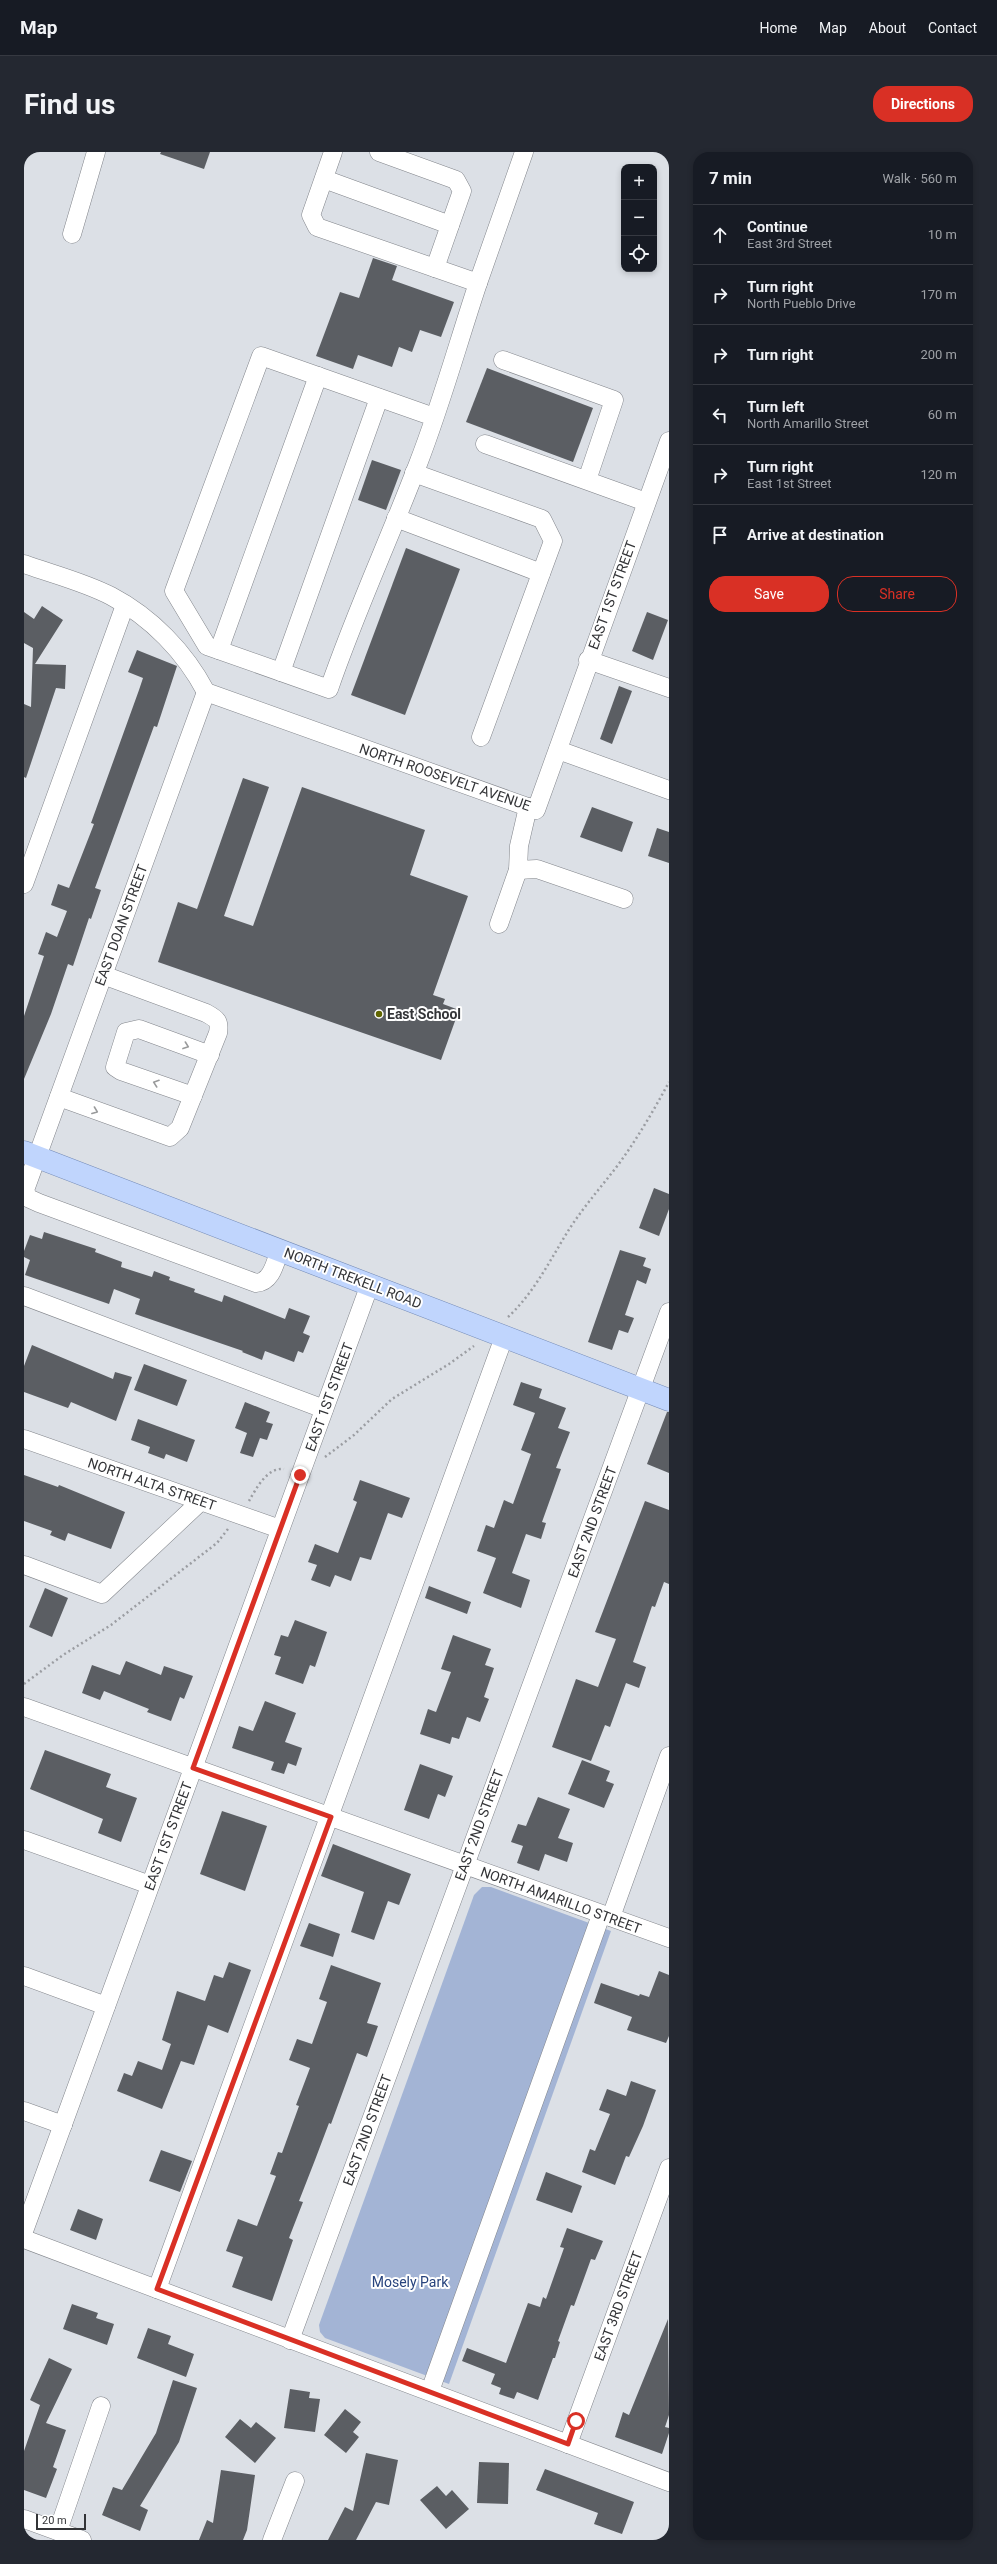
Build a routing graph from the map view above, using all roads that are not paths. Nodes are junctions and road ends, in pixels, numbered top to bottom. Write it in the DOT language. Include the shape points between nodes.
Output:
graph roads {
  1 [pos="96,152"];
  2 [pos="333,152"];
  3 [pos="379,152"];
  4 [pos="524,152"];
  5 [pos="324,179"];
  6 [pos="450,225"];
  7 [pos="72,234"];
  8 [pos="435,268"];
  9 [pos="478,283"];
  10 [pos="503,360"];
  11 [pos="318,376"];
  12 [pos="379,398"];
  13 [pos="434,417"];
  14 [pos="486,444"];
  15 [pos="668,445"];
  16 [pos="414,473"];
  17 [pos="587,480"];
  18 [pos="646,502"];
  19 [pos="396,518"];
  20 [pos="24,564"];
  21 [pos="541,573"];
  22 [pos="125,605"];
  23 [pos="219,650"];
  24 [pos="588,660"];
  25 [pos="281,672"];
  26 [pos="669,688"];
  27 [pos="206,692"];
  28 [pos="481,737"];
  29 [pos="558,750"];
  30 [pos="669,790"];
  31 [pos="528,807"];
  32 [pos="518,870"];
  33 [pos="24,884"];
  34 [pos="624,899"];
  35 [pos="499,924"];
  36 [pos="103,975"];
  37 [pos="210,1055"];
  38 [pos="193,1096"];
  39 [pos="59,1097"];
  40 [pos="30,1155"];
  41 [pos="280,1249"];
  42 [pos="370,1284"];
  43 [pos="24,1296"];
  44 [pos="669,1312"];
  45 [pos="498,1334"];
  46 [pos="641,1390"];
  47 [pos="669,1400"];
  48 [pos="324,1409"];
  49 [pos="24,1439"];
  50 [pos="201,1501"];
  51 [pos="280,1529"];
  52 [pos="24,1565"];
  53 [pos="24,1707"];
  54 [pos="669,1756"];
  55 [pos="193,1768"];
  56 [pos="331,1817"];
  57 [pos="24,1840"];
  58 [pos="464,1865"];
  59 [pos="150,1885"];
  60 [pos="606,1916"];
  61 [pos="669,1938"];
  62 [pos="24,1976"];
  63 [pos="106,2006"];
  64 [pos="24,2111"];
  65 [pos="63,2125"];
  66 [pos="669,2168"];
  67 [pos="24,2231"];
  68 [pos="24,2239"];
  69 [pos="157,2289"];
  70 [pos="290,2340"];
  71 [pos="430,2392"];
  72 [pos="101,2406"];
  73 [pos="568,2444"];
  74 [pos="295,2481"];
  75 [pos="669,2482"];
  76 [pos="24,2519"];
  77 [pos="58,2531"];
  78 [pos="82,2540"];
  79 [pos="272,2540"];
  1 -- 7 [label="street"];
  2 -- 5 [label="street"];
  3 -- 6 [label="street" via="456,180 462,191"];
  4 -- 9 [label="street"];
  5 -- 6 [label="street"];
  5 -- 8 [label="street" via="311,215 317,227"];
  6 -- 8 [label="street"];
  8 -- 9 [label="street"];
  9 -- 13 [label="street"];
  10 -- 17 [label="street" via="614,400"];
  11 -- 12 [label="street"];
  11 -- 23 [label="street"];
  11 -- 23 [label="street" via="261,356 174,591 207,646"];
  12 -- 13 [label="street"];
  12 -- 25 [label="street"];
  13 -- 16 [label="street"];
  14 -- 17 [label="street"];
  15 -- 18 [label="street, EAST 1ST STREET"];
  16 -- 19 [label="street"];
  16 -- 21 [label="street" via="542,519 552,541"];
  17 -- 18 [label="street"];
  18 -- 24 [label="street, EAST 1ST STREET"];
  19 -- 21 [label="street"];
  19 -- 25 [label="street" via="363,596 329,689"];
  20 -- 22 [label="street" via="110,595"];
  21 -- 28 [label="street"];
  22 -- 27 [label="street" via="151,622 195,671"];
  22 -- 33 [label="street"];
  23 -- 25 [label="street"];
  24 -- 26 [label="street"];
  24 -- 29 [label="street, EAST 1ST STREET"];
  27 -- 31 [label="street, NORTH ROOSEVELT AVENUE"];
  27 -- 36 [label="street, EAST DOAN STREET"];
  29 -- 30 [label="street"];
  29 -- 31 [label="street, NORTH ROOSEVELT AVENUE" via="536,810"];
  31 -- 32 [label="street" via="519,846"];
  32 -- 34 [label="street" via="537,869"];
  32 -- 35 [label="street"];
  36 -- 37 [label="street" via="217,1019 220,1024"];
  36 -- 39 [label="street, EAST DOAN STREET"];
  37 -- 38 [label="street"];
  38 -- 37 [label="street, one-way" via="116,1067 126,1032 139,1029"];
  39 -- 38 [label="street, one-way" via="163,1136 175,1135"];
  39 -- 40 [label="street, EAST DOAN STREET"];
  40 -- 41 [label="main road, NORTH TREKELL ROAD"];
  40 -- 41 [label="street, EAST DOAN STREET" via="25,1190 28,1198 38,1203 256,1283 263,1282 269,1277"];
  41 -- 42 [label="main road, NORTH TREKELL ROAD"];
  42 -- 45 [label="main road, NORTH TREKELL ROAD"];
  42 -- 48 [label="street, EAST 1ST STREET"];
  43 -- 48 [label="street"];
  44 -- 46 [label="street, EAST 2ND STREET"];
  45 -- 46 [label="main road, NORTH TREKELL ROAD"];
  45 -- 56 [label="street"];
  46 -- 47 [label="main road, NORTH TREKELL ROAD"];
  46 -- 58 [label="street, EAST 2ND STREET"];
  48 -- 51 [label="street, EAST 1ST STREET"];
  49 -- 50 [label="street, NORTH ALTA STREET"];
  50 -- 51 [label="street, NORTH ALTA STREET"];
  50 -- 52 [label="street" via="102,1594"];
  51 -- 55 [label="street, EAST 1ST STREET"];
  53 -- 55 [label="street, NORTH AMARILLO STREET"];
  54 -- 60 [label="street"];
  55 -- 56 [label="street, NORTH AMARILLO STREET"];
  55 -- 59 [label="street, EAST 1ST STREET"];
  56 -- 58 [label="street, NORTH AMARILLO STREET"];
  56 -- 69 [label="street"];
  57 -- 59 [label="street"];
  58 -- 60 [label="street, NORTH AMARILLO STREET"];
  58 -- 70 [label="street, EAST 2ND STREET"];
  59 -- 63 [label="street, EAST 1ST STREET"];
  60 -- 61 [label="street, NORTH AMARILLO STREET"];
  60 -- 71 [label="street"];
  62 -- 63 [label="street"];
  63 -- 65 [label="street, EAST 1ST STREET"];
  64 -- 65 [label="street"];
  65 -- 67 [label="street, EAST 1ST STREET"];
  66 -- 73 [label="street, EAST 3RD STREET"];
  68 -- 69 [label="street"];
  69 -- 70 [label="street"];
  70 -- 71 [label="street"];
  71 -- 73 [label="street"];
  72 -- 77 [label="street"];
  73 -- 75 [label="street"];
  74 -- 79 [label="street"];
  76 -- 77 [label="street"];
  77 -- 78 [label="street"];
}
